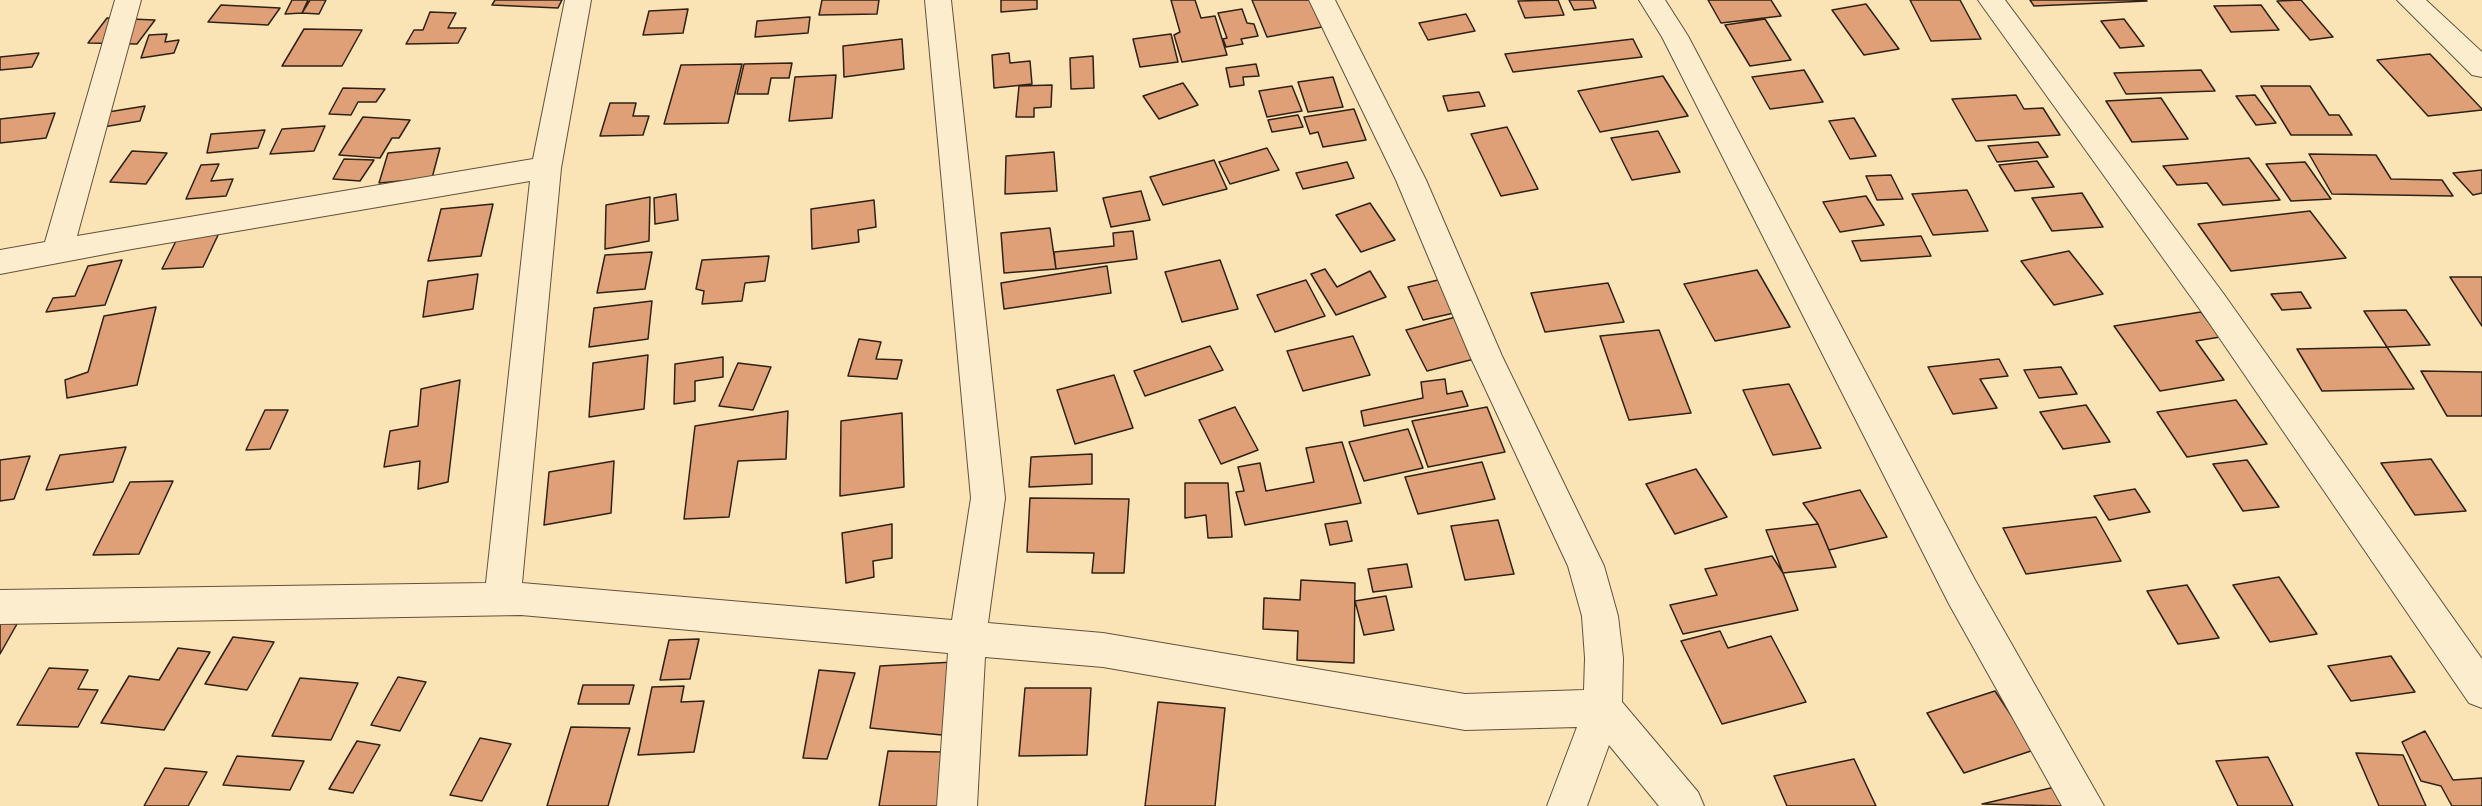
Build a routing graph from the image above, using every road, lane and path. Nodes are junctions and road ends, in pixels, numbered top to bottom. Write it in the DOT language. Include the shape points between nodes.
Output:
graph roads {
  1 [pos="128,0"];
  2 [pos="578,0"];
  3 [pos="938,0"];
  4 [pos="1322,0"];
  5 [pos="1652,0"];
  6 [pos="1991,0"];
  7 [pos="2410,0"];
  8 [pos="2482,68"];
  9 [pos="546,168"];
  10 [pos="58,250"];
  11 [pos="0,262"];
  12 [pos="502,599"];
  13 [pos="0,607"];
  14 [pos="967,639"];
  15 [pos="2482,690"];
  16 [pos="1603,708"];
  17 [pos="957,806"];
  18 [pos="1567,806"];
  19 [pos="1684,806"];
  20 [pos="2084,806"];
  1 -- 10 [label="street"];
  2 -- 9 [label="street"];
  3 -- 14 [label="street" via="988,498"];
  4 -- 16 [label="street" via="1411,180 1486,356 1586,566 1600,616"];
  5 -- 20 [label="street" via="1681,47 1962,592"];
  6 -- 15 [label="street" via="2212,302"];
  7 -- 8 [label="street"];
  9 -- 10 [label="street"];
  9 -- 12 [label="street"];
  10 -- 11 [label="street"];
  12 -- 13 [label="street"];
  12 -- 14 [label="street"];
  14 -- 16 [label="street" via="1103,650 1465,712"];
  14 -- 17 [label="street"];
  16 -- 18 [label="street"];
  16 -- 19 [label="street"];
}
